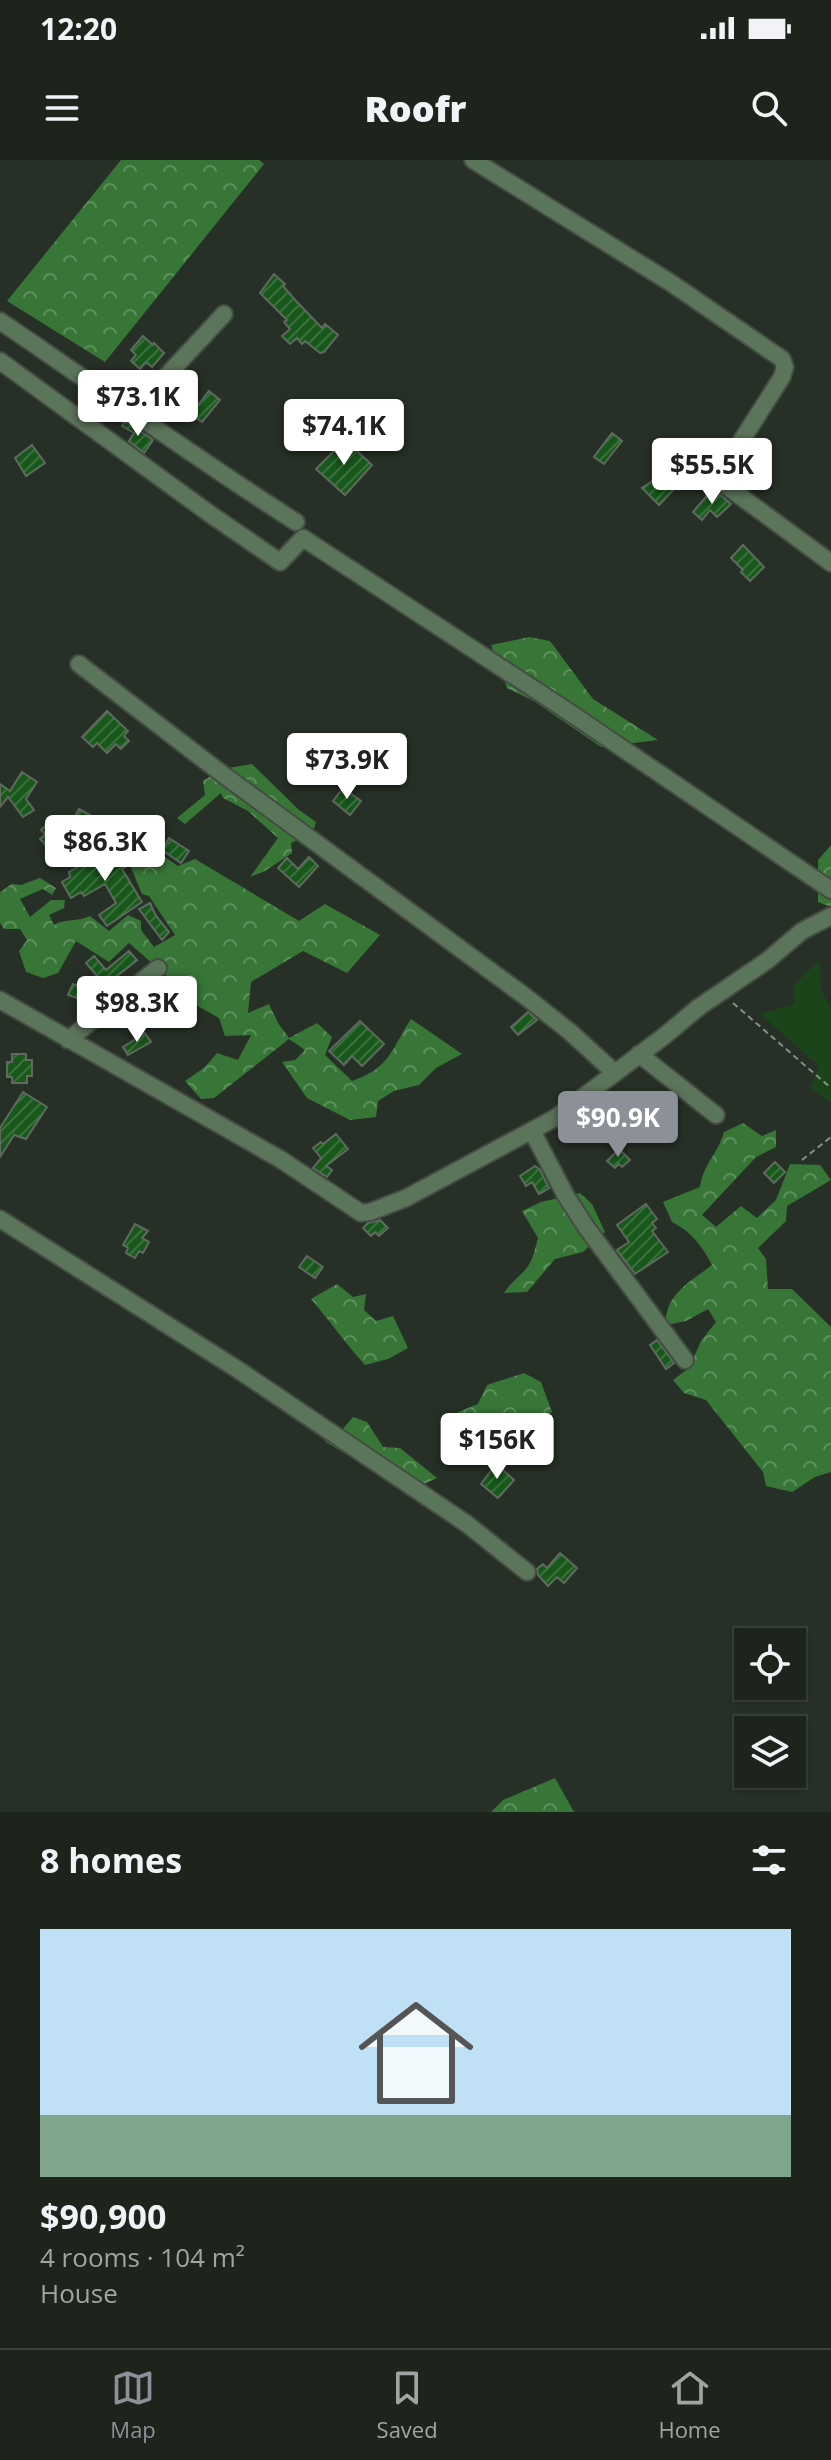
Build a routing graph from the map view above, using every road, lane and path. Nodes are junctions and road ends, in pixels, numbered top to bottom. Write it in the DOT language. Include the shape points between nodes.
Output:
graph roads {
  1 [pos="473,160"];
  2 [pos="224,314"];
  3 [pos="0,321"];
  4 [pos="0,361"];
  5 [pos="133,412"];
  6 [pos="296,522"];
  7 [pos="831,563"];
  8 [pos="79,664"];
  9 [pos="831,890"];
  10 [pos="831,916"];
  11 [pos="158,968"];
  12 [pos="720,992"];
  13 [pos="0,1000"];
  14 [pos="68,1040"];
  15 [pos="639,1054"];
  16 [pos="614,1072"];
  17 [pos="831,1088"];
  18 [pos="716,1115"];
  19 [pos="532,1131"];
  20 [pos="831,1137"];
  21 [pos="802,1160"];
  22 [pos="0,1219"];
  23 [pos="685,1360"];
  24 [pos="527,1572"];
  1 -- 7 [label="street" via="782,359 782,377 717,479"];
  2 -- 5 [label="street"];
  3 -- 5 [label="street"];
  4 -- 9 [label="street" via="280,562 303,538"];
  5 -- 6 [label="street"];
  8 -- 16 [label="street" via="526,997"];
  10 -- 12 [label="street" via="802,931"];
  11 -- 14 [label="street"];
  12 -- 15 [label="street"];
  12 -- 17 [label="path"];
  13 -- 14 [label="street"];
  14 -- 19 [label="street" via="280,1159 361,1213 406,1198"];
  15 -- 16 [label="street"];
  15 -- 18 [label="street"];
  16 -- 19 [label="street"];
  19 -- 23 [label="street" via="586,1227"];
  20 -- 21 [label="path"];
  22 -- 24 [label="street" via="237,1369 467,1524"];
}
